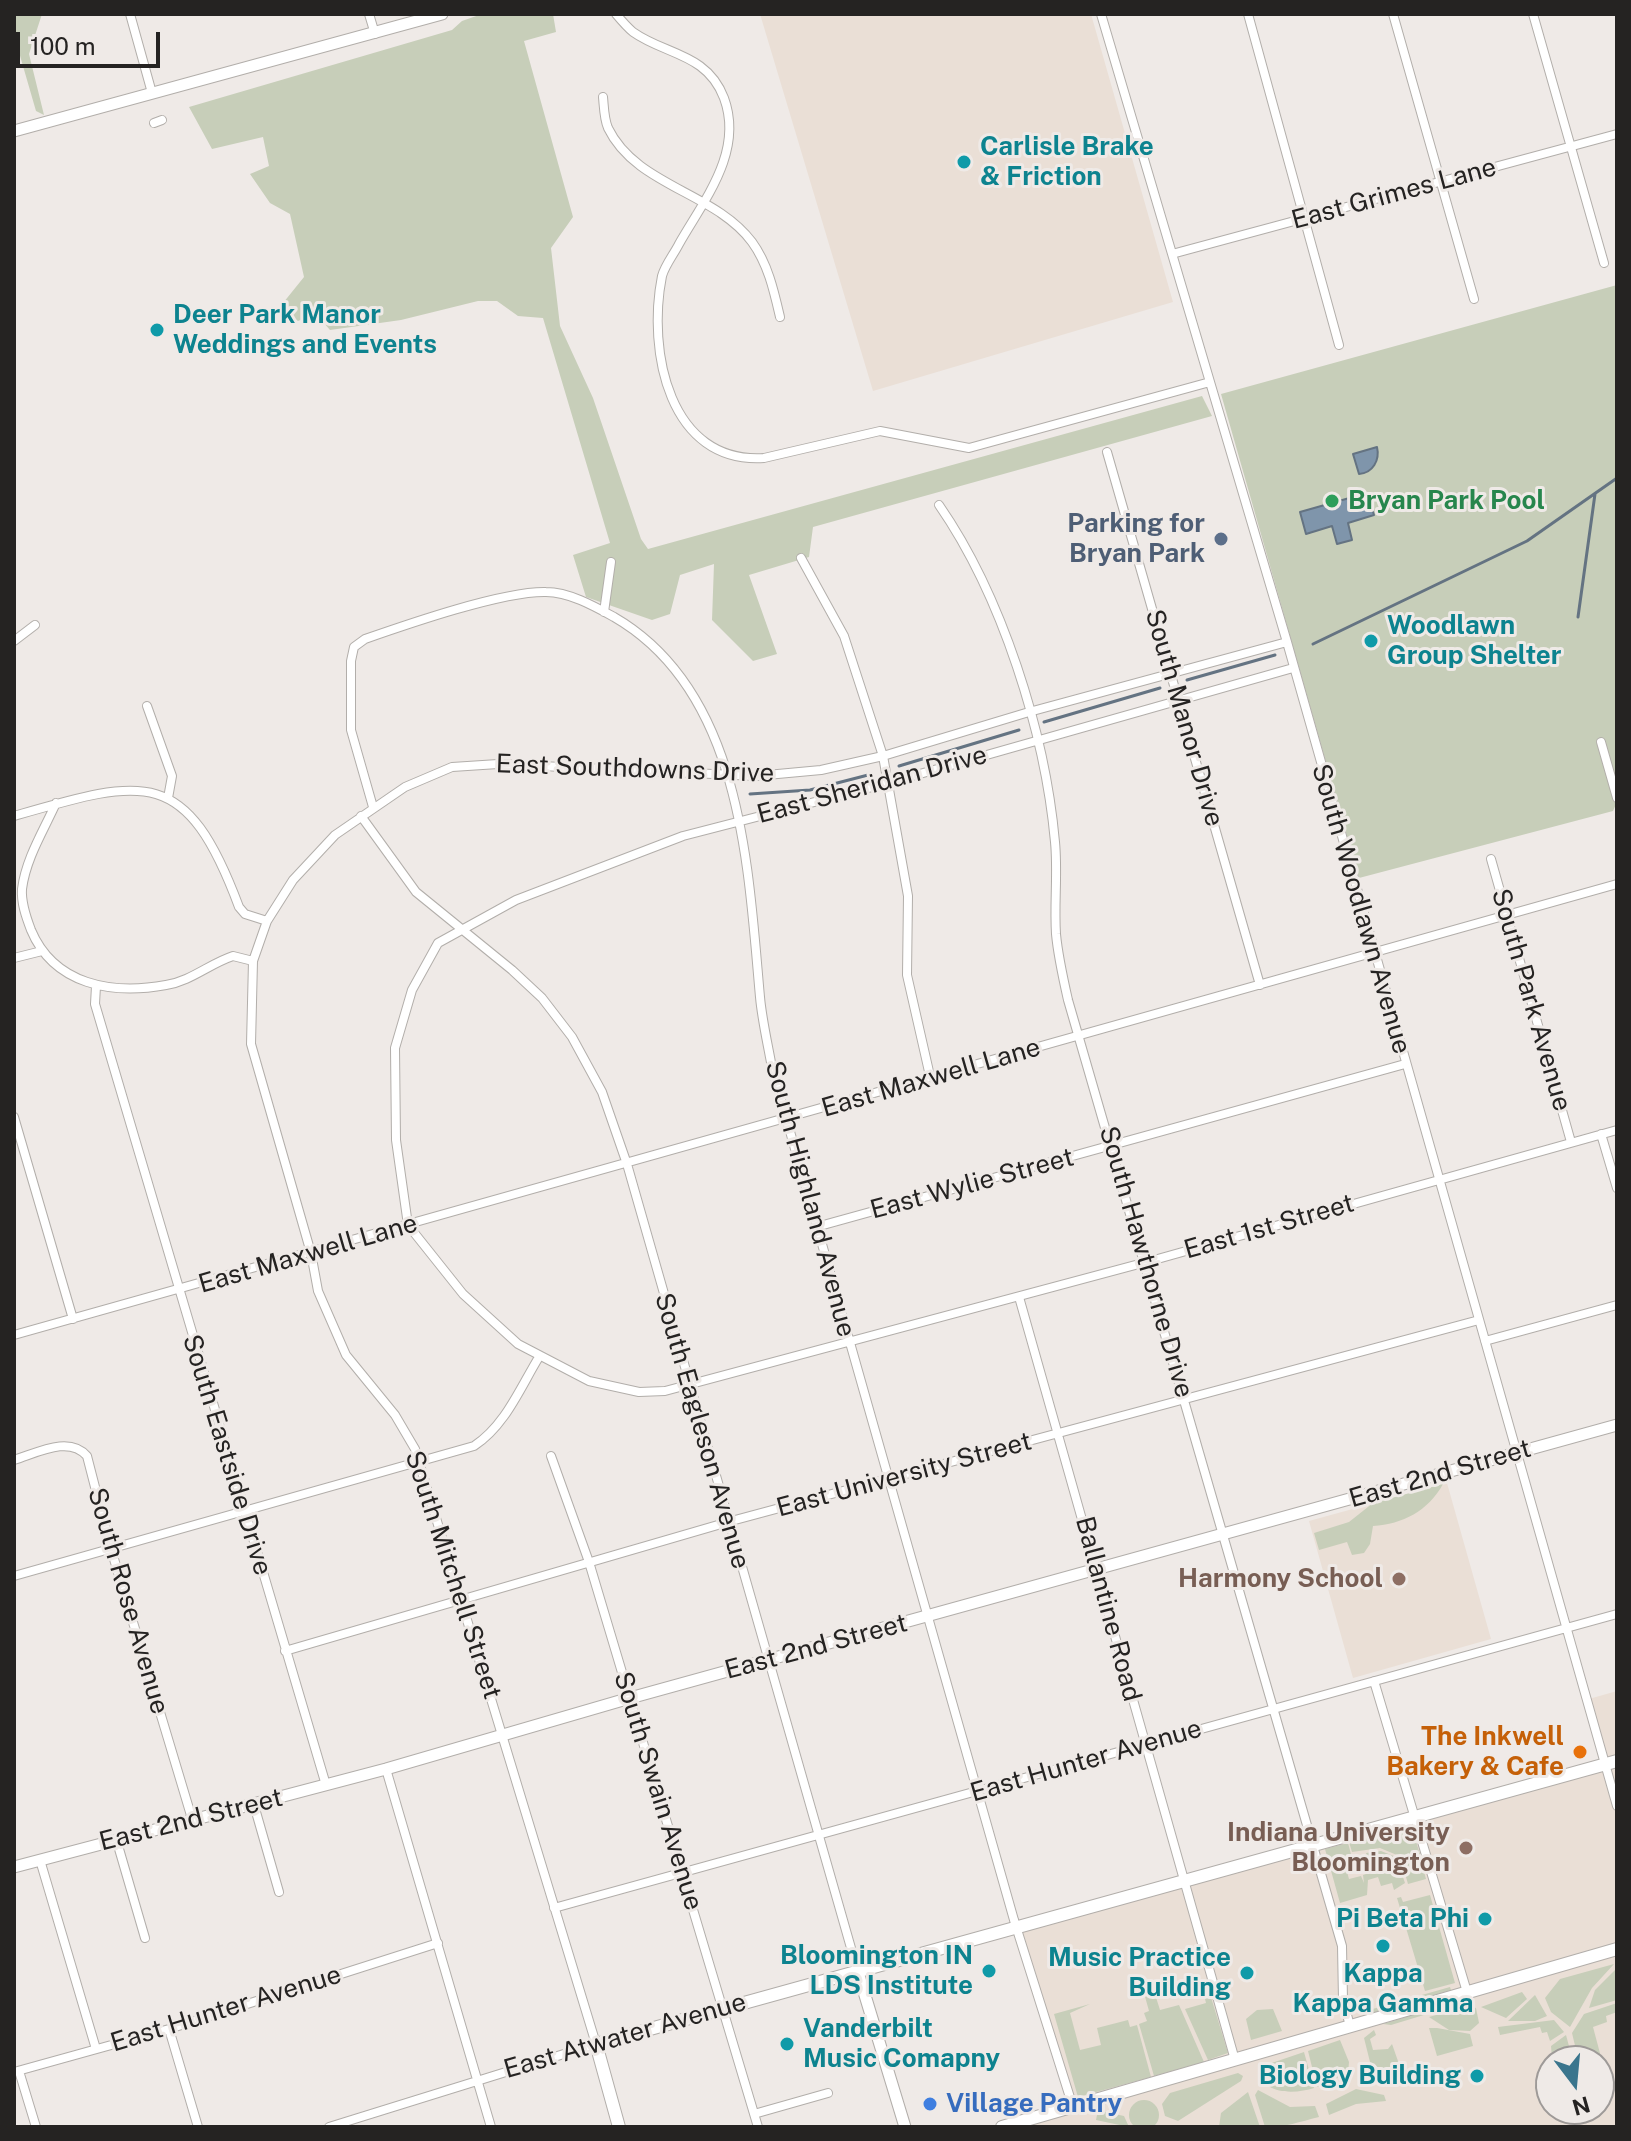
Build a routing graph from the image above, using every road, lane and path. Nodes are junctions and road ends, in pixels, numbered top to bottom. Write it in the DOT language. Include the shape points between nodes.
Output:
graph roads {
  1 [pos="130,14"];
  2 [pos="369,14"];
  3 [pos="442,14"];
  4 [pos="616,14"];
  5 [pos="1101,14"];
  6 [pos="1248,14"];
  7 [pos="1393,14"];
  8 [pos="1533,14"];
  9 [pos="375,34"];
  10 [pos="152,93"];
  11 [pos="603,97"];
  12 [pos="14,131"];
  13 [pos="1617,134"];
  14 [pos="1570,147"];
  15 [pos="1439,180"];
  16 [pos="704,202"];
  17 [pos="1305,219"];
  18 [pos="1172,254"];
  19 [pos="1604,263"];
  20 [pos="1474,299"];
  21 [pos="780,317"];
  22 [pos="1339,345"];
  23 [pos="1210,382"];
  24 [pos="1107,452"];
  25 [pos="939,505"];
  26 [pos="801,558"];
  27 [pos="611,562"];
  28 [pos="604,612"];
  29 [pos="35,625"];
  30 [pos="14,641"];
  31 [pos="1287,642"];
  32 [pos="1293,668"];
  33 [pos="1172,674"];
  34 [pos="1177,700"];
  35 [pos="147,706"];
  36 [pos="1029,712"];
  37 [pos="1036,742"];
  38 [pos="1601,742"];
  39 [pos="883,756"];
  40 [pos="726,774"];
  41 [pos="888,783"];
  42 [pos="168,798"];
  43 [pos="1617,798"];
  44 [pos="56,803"];
  45 [pos="373,807"];
  46 [pos="14,816"];
  47 [pos="361,816"];
  48 [pos="737,820"];
  49 [pos="1491,859"];
  50 [pos="1617,884"];
  51 [pos="1507,913"];
  52 [pos="267,921"];
  53 [pos="461,928"];
  54 [pos="42,951"];
  55 [pos="1374,951"];
  56 [pos="14,958"];
  57 [pos="253,961"];
  58 [pos="1260,985"];
  59 [pos="96,986"];
  60 [pos="1081,1036"];
  61 [pos="1405,1064"];
  62 [pos="930,1076"];
  63 [pos="14,1117"];
  64 [pos="787,1119"];
  65 [pos="1617,1130"];
  66 [pos="1601,1134"];
  67 [pos="1571,1142"];
  68 [pos="1113,1145"];
  69 [pos="627,1164"];
  70 [pos="1438,1179"];
  71 [pos="1617,1188"];
  72 [pos="408,1225"];
  73 [pos="816,1227"];
  74 [pos="311,1253"];
  75 [pos="1145,1262"];
  76 [pos="177,1290"];
  77 [pos="1019,1297"];
  78 [pos="1617,1305"];
  79 [pos="73,1319"];
  80 [pos="1479,1320"];
  81 [pos="14,1335"];
  82 [pos="1485,1341"];
  83 [pos="849,1342"];
  84 [pos="539,1357"];
  85 [pos="690,1387"];
  86 [pos="1185,1399"];
  87 [pos="1617,1425"];
  88 [pos="1060,1433"];
  89 [pos="1516,1453"];
  90 [pos="551,1456"];
  91 [pos="14,1460"];
  92 [pos="420,1462"];
  93 [pos="888,1478"];
  94 [pos="245,1512"];
  95 [pos="728,1523"];
  96 [pos="1224,1534"];
  97 [pos="111,1549"];
  98 [pos="589,1562"];
  99 [pos="1096,1570"];
  100 [pos="14,1576"];
  101 [pos="463,1599"];
  102 [pos="1617,1614"];
  103 [pos="928,1617"];
  104 [pos="1565,1628"];
  105 [pos="285,1651"];
  106 [pos="767,1661"];
  107 [pos="1374,1681"];
  108 [pos="630,1698"];
  109 [pos="1275,1709"];
  110 [pos="504,1735"];
  111 [pos="1145,1745"];
  112 [pos="1611,1763"];
  113 [pos="386,1769"];
  114 [pos="326,1785"];
  115 [pos="978,1791"];
  116 [pos="254,1805"];
  117 [pos="1617,1806"];
  118 [pos="1416,1817"];
  119 [pos="193,1822"];
  120 [pos="817,1835"];
  121 [pos="117,1842"];
  122 [pos="1313,1845"];
  123 [pos="40,1860"];
  124 [pos="14,1867"];
  125 [pos="683,1872"];
  126 [pos="1184,1881"];
  127 [pos="279,1892"];
  128 [pos="554,1908"];
  129 [pos="1017,1927"];
  130 [pos="145,1938"];
  131 [pos="438,1943"];
  132 [pos="1617,1949"];
  133 [pos="857,1969"];
  134 [pos="1467,1992"];
  135 [pos="723,2008"];
  136 [pos="1350,2026"];
  137 [pos="169,2029"];
  138 [pos="596,2044"];
  139 [pos="96,2049"];
  140 [pos="1235,2060"];
  141 [pos="17,2071"];
  142 [pos="478,2080"];
  143 [pos="828,2093"];
  144 [pos="1073,2107"];
  145 [pos="754,2114"];
  146 [pos="359,2123"];
  147 [pos="36,2127"];
  148 [pos="198,2127"];
  149 [pos="329,2127"];
  150 [pos="491,2127"];
  151 [pos="619,2127"];
  152 [pos="758,2127"];
  153 [pos="905,2127"];
  154 [pos="1002,2127"];
  1 -- 10 [label="street"];
  2 -- 9 [label="street"];
  3 -- 9 [label="street"];
  4 -- 16 [label="street" via="633,32 679,51 705,70 723,97 729,132 725,162"];
  5 -- 18 [label="street, South Woodlawn Avenue"];
  6 -- 17 [label="street"];
  7 -- 15 [label="street"];
  8 -- 14 [label="street"];
  9 -- 10 [label="street"];
  10 -- 12 [label="street"];
  11 -- 16 [label="street" via="607,126 624,151 651,173"];
  13 -- 14 [label="street, East Grimes Lane"];
  14 -- 15 [label="street, East Grimes Lane"];
  14 -- 19 [label="street"];
  15 -- 17 [label="street, East Grimes Lane"];
  15 -- 20 [label="street"];
  16 -- 21 [label="street" via="752,241 765,264"];
  16 -- 23 [label="street" via="663,273 656,324 664,375 686,426 716,451 764,458 880,431 969,448"];
  17 -- 18 [label="street, East Grimes Lane"];
  17 -- 22 [label="street"];
  18 -- 23 [label="street, South Woodlawn Avenue"];
  23 -- 31 [label="street, South Woodlawn Avenue"];
  24 -- 33 [label="street, South Manor Drive"];
  25 -- 36 [label="street, South Hawthorne Drive" via="961,536 1002,623"];
  26 -- 39 [label="street" via="844,636"];
  27 -- 28 [label="street"];
  28 -- 40 [label="street, South Highland Avenue" via="640,633 688,684"];
  28 -- 45 [label="street, South Highland Avenue" via="564,595 533,593 380,634 354,647 353,748"];
  29 -- 30 [label="street"];
  31 -- 32 [label="street, South Woodlawn Avenue"];
  31 -- 33 [label="street, East Southdowns Drive"];
  32 -- 34 [label="street, East Sheridan Drive"];
  32 -- 55 [label="street, South Woodlawn Avenue"];
  33 -- 34 [label="street, South Manor Drive"];
  33 -- 36 [label="street, East Southdowns Drive"];
  34 -- 37 [label="street, East Sheridan Drive"];
  34 -- 58 [label="street, South Manor Drive"];
  35 -- 42 [label="street" via="172,776"];
  36 -- 37 [label="street, South Hawthorne Drive"];
  36 -- 39 [label="street, East Southdowns Drive"];
  37 -- 41 [label="street, East Sheridan Drive"];
  37 -- 60 [label="street, South Hawthorne Drive" via="1055,844 1060,962"];
  38 -- 43 [label="street"];
  39 -- 40 [label="street, East Southdowns Drive" via="806,772"];
  39 -- 41 [label="street"];
  40 -- 45 [label="street, East Southdowns Drive" via="463,764 425,777"];
  40 -- 48 [label="street, South Highland Avenue"];
  41 -- 48 [label="street, East Sheridan Drive"];
  41 -- 62 [label="street" via="908,896 907,975"];
  42 -- 44 [label="street" via="120,791"];
  42 -- 52 [label="street" via="185,807 200,826 239,907"];
  44 -- 46 [label="street"];
  44 -- 54 [label="street" via="22,889 27,919"];
  45 -- 47 [label="street, East Southdowns Drive"];
  47 -- 52 [label="street, East Southdowns Drive" via="303,868"];
  47 -- 53 [label="street, South Eagleson Avenue" via="416,892"];
  48 -- 53 [label="street, East Sheridan Drive" via="622,858"];
  48 -- 64 [label="street, South Highland Avenue" via="751,889 760,999"];
  49 -- 51 [label="street, South Park Avenue"];
  50 -- 51 [label="street, East Maxwell Lane"];
  51 -- 55 [label="street, East Maxwell Lane"];
  51 -- 67 [label="street, South Park Avenue"];
  52 -- 57 [label="street, South Mitchell Street"];
  53 -- 69 [label="street, South Eagleson Avenue" via="542,998 572,1037 602,1092"];
  53 -- 72 [label="street, East Sheridan Drive" via="438,943 424,963 396,1039 396,1140"];
  54 -- 56 [label="street"];
  54 -- 59 [label="street" via="66,973"];
  55 -- 58 [label="street, East Maxwell Lane"];
  55 -- 61 [label="street, South Woodlawn Avenue"];
  57 -- 59 [label="street" via="233,956 167,985"];
  57 -- 74 [label="street, South Mitchell Street" via="251,1044"];
  58 -- 60 [label="street, East Maxwell Lane"];
  59 -- 76 [label="street, South Eastside Drive" via="95,1004"];
  60 -- 62 [label="street, East Maxwell Lane"];
  60 -- 68 [label="street, South Hawthorne Drive"];
  61 -- 68 [label="street, East Wylie Street"];
  61 -- 70 [label="street, South Woodlawn Avenue"];
  62 -- 64 [label="street, East Maxwell Lane"];
  63 -- 79 [label="street"];
  64 -- 69 [label="street, East Maxwell Lane"];
  64 -- 73 [label="street, South Highland Avenue"];
  65 -- 66 [label="street, East 1st Street"];
  66 -- 67 [label="street, East 1st Street"];
  66 -- 71 [label="street, South Park Avenue"];
  67 -- 70 [label="street, East 1st Street"];
  68 -- 73 [label="street, East Wylie Street"];
  68 -- 75 [label="street, South Hawthorne Drive"];
  69 -- 72 [label="street, East Maxwell Lane"];
  69 -- 85 [label="street, South Eagleson Avenue"];
  70 -- 75 [label="street, East 1st Street"];
  70 -- 80 [label="street, South Woodlawn Avenue"];
  72 -- 74 [label="street, East Maxwell Lane"];
  72 -- 84 [label="street, East 1st Street" via="480,1312"];
  73 -- 83 [label="street, South Highland Avenue"];
  74 -- 76 [label="street, East Maxwell Lane"];
  74 -- 92 [label="street, South Mitchell Street" via="318,1291 339,1342 402,1426"];
  75 -- 77 [label="street, East 1st Street"];
  75 -- 86 [label="street, South Hawthorne Drive"];
  76 -- 79 [label="street, East Maxwell Lane"];
  76 -- 94 [label="street, South Eastside Drive"];
  77 -- 83 [label="street, East 1st Street"];
  77 -- 88 [label="street, Ballantine Road"];
  78 -- 82 [label="street"];
  79 -- 81 [label="street, East Maxwell Lane"];
  80 -- 82 [label="street, South Woodlawn Avenue"];
  80 -- 86 [label="street, East University Street"];
  82 -- 89 [label="street, South Woodlawn Avenue"];
  83 -- 85 [label="street, East 1st Street"];
  83 -- 93 [label="street, South Highland Avenue"];
  84 -- 85 [label="street, East 1st Street" via="568,1373 624,1390"];
  84 -- 92 [label="street" via="490,1436"];
  85 -- 95 [label="street, South Eagleson Avenue"];
  86 -- 88 [label="street, East University Street"];
  86 -- 96 [label="street, South Hawthorne Drive"];
  87 -- 89 [label="street, East 2nd Street"];
  88 -- 93 [label="street, East University Street"];
  88 -- 99 [label="street, Ballantine Road"];
  89 -- 96 [label="street, East 2nd Street"];
  89 -- 104 [label="street, South Woodlawn Avenue"];
  90 -- 98 [label="street, South Swain Avenue"];
  91 -- 97 [label="street, South Rose Avenue" via="64,1445 85,1452"];
  92 -- 94 [label="street"];
  92 -- 101 [label="street, South Mitchell Street"];
  93 -- 95 [label="street, East University Street"];
  93 -- 103 [label="street, South Highland Avenue"];
  94 -- 97 [label="street"];
  94 -- 105 [label="street, South Eastside Drive"];
  95 -- 98 [label="street, East University Street"];
  95 -- 106 [label="street, South Eagleson Avenue"];
  96 -- 99 [label="street, East 2nd Street"];
  96 -- 109 [label="street, South Hawthorne Drive"];
  97 -- 100 [label="street"];
  97 -- 119 [label="street, South Rose Avenue"];
  98 -- 101 [label="street, East University Street"];
  98 -- 108 [label="street, South Swain Avenue"];
  99 -- 103 [label="street, East 2nd Street"];
  99 -- 111 [label="street, Ballantine Road"];
  101 -- 105 [label="street, East University Street"];
  101 -- 110 [label="street, South Mitchell Street"];
  102 -- 104 [label="street, East Hunter Avenue"];
  103 -- 106 [label="street, East 2nd Street"];
  103 -- 115 [label="street, South Highland Avenue"];
  104 -- 107 [label="street, East Hunter Avenue"];
  104 -- 112 [label="street, South Woodlawn Avenue"];
  105 -- 114 [label="street, South Eastside Drive"];
  106 -- 108 [label="street, East 2nd Street"];
  106 -- 120 [label="street, South Eagleson Avenue"];
  107 -- 109 [label="street, East Hunter Avenue"];
  107 -- 118 [label="street"];
  108 -- 110 [label="street, East 2nd Street"];
  108 -- 125 [label="street, South Swain Avenue"];
  109 -- 111 [label="street, East Hunter Avenue"];
  109 -- 122 [label="street, South Hawthorne Drive"];
  110 -- 113 [label="street, East 2nd Street"];
  110 -- 128 [label="street, South Mitchell Street"];
  111 -- 115 [label="street, East Hunter Avenue"];
  111 -- 126 [label="street, Ballantine Road"];
  112 -- 117 [label="street, South Woodlawn Avenue"];
  112 -- 118 [label="main road, East Atwater Avenue"];
  113 -- 114 [label="street, East 2nd Street"];
  113 -- 131 [label="street"];
  114 -- 116 [label="street, East 2nd Street"];
  115 -- 120 [label="street, East Hunter Avenue"];
  115 -- 129 [label="street, South Highland Avenue"];
  116 -- 119 [label="street, East 2nd Street"];
  116 -- 127 [label="street"];
  118 -- 122 [label="main road, East Atwater Avenue"];
  118 -- 134 [label="street"];
  119 -- 121 [label="street, East 2nd Street"];
  120 -- 125 [label="street, East Hunter Avenue"];
  120 -- 133 [label="street, South Eagleson Avenue"];
  121 -- 123 [label="street, East 2nd Street"];
  121 -- 130 [label="street"];
  122 -- 126 [label="main road, East Atwater Avenue"];
  122 -- 136 [label="street, South Hawthorne Drive" via="1342,1946 1343,2000"];
  123 -- 124 [label="street, East 2nd Street"];
  123 -- 139 [label="street"];
  125 -- 128 [label="street, East Hunter Avenue"];
  125 -- 135 [label="street, South Swain Avenue"];
  126 -- 129 [label="main road, East Atwater Avenue"];
  126 -- 140 [label="street, Ballantine Road"];
  128 -- 138 [label="street, South Mitchell Street"];
  129 -- 133 [label="main road, East Atwater Avenue"];
  129 -- 144 [label="street, South Highland Avenue"];
  131 -- 137 [label="street, East Hunter Avenue"];
  131 -- 142 [label="street"];
  132 -- 134 [label="main road"];
  133 -- 135 [label="main road, East Atwater Avenue"];
  133 -- 153 [label="street, South Eagleson Avenue"];
  134 -- 136 [label="main road"];
  135 -- 138 [label="main road, East Atwater Avenue"];
  135 -- 145 [label="street, South Swain Avenue"];
  136 -- 140 [label="main road"];
  137 -- 139 [label="street, East Hunter Avenue"];
  137 -- 148 [label="street"];
  138 -- 142 [label="street, East Atwater Avenue"];
  138 -- 151 [label="main road, South Mitchell Street"];
  139 -- 141 [label="street, East Hunter Avenue"];
  140 -- 144 [label="main road"];
  141 -- 147 [label="street"];
  142 -- 146 [label="street, East Atwater Avenue"];
  142 -- 150 [label="street"];
  143 -- 145 [label="street"];
  144 -- 154 [label="main road"];
  145 -- 152 [label="street, South Swain Avenue"];
  146 -- 149 [label="street, East Atwater Avenue"];
}
